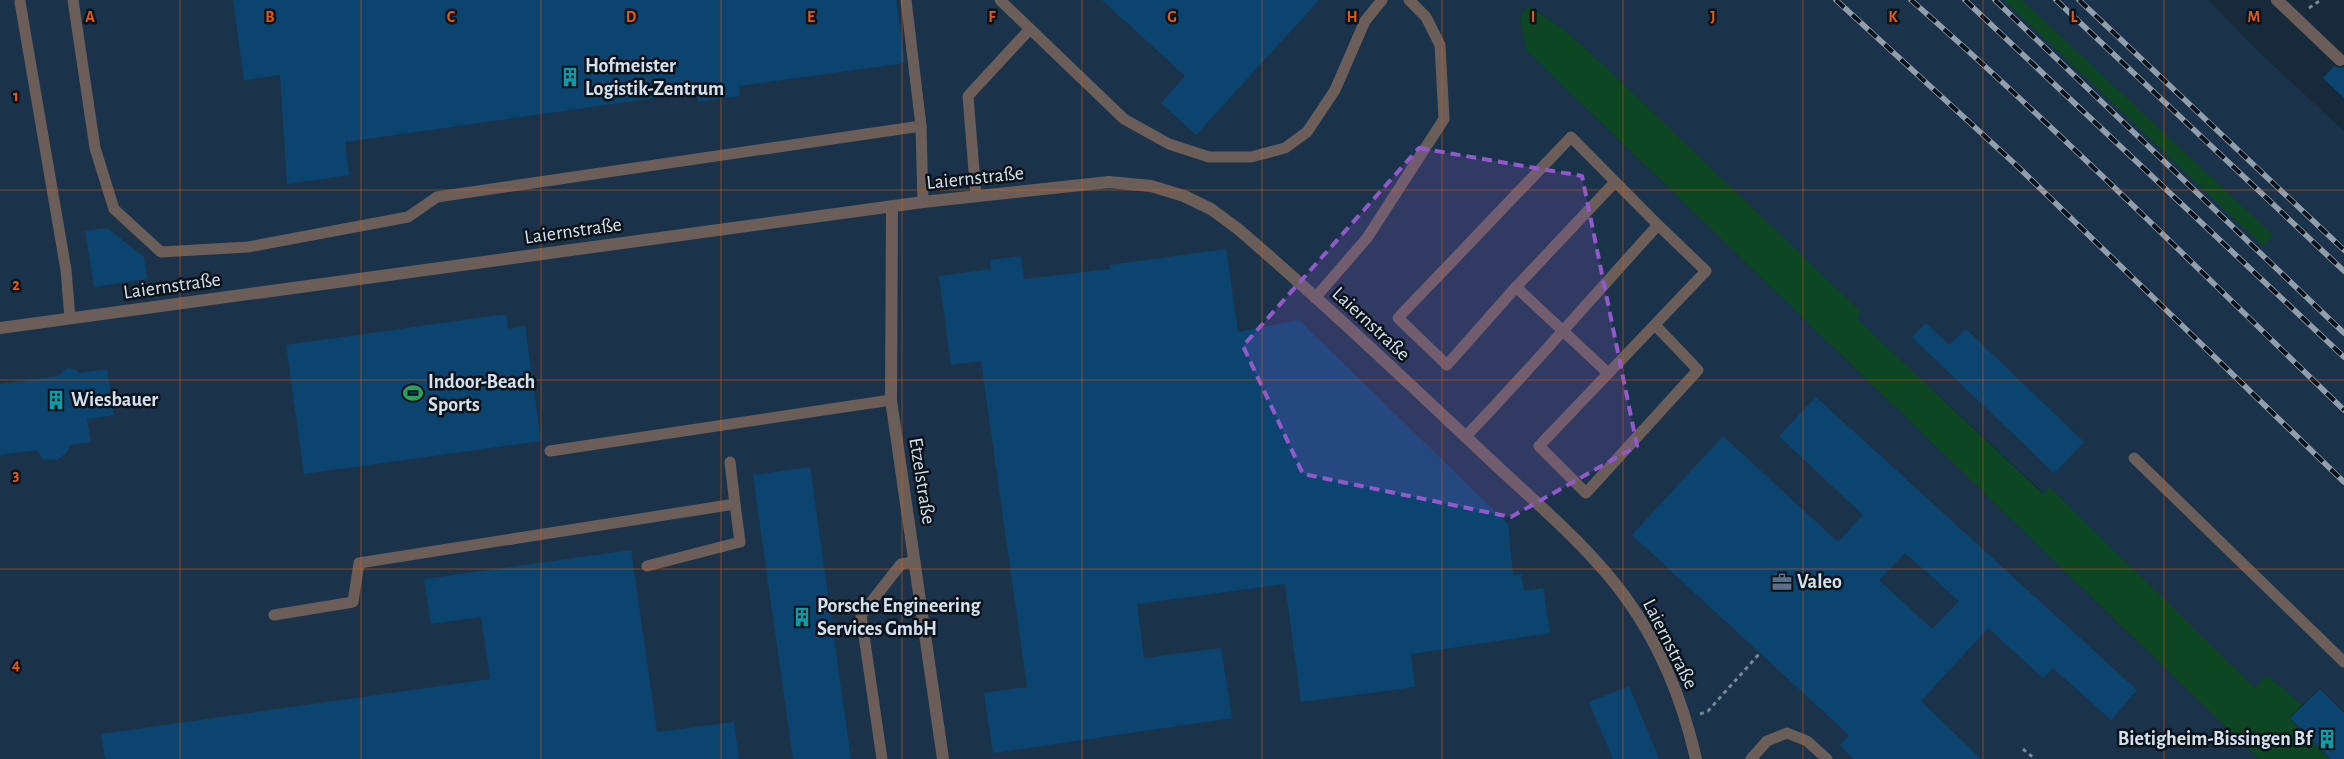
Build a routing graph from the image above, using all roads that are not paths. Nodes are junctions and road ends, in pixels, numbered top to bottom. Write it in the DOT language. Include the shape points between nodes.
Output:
graph roads {
  1 [pos="73,0"];
  2 [pos="906,0"];
  3 [pos="1000,0"];
  4 [pos="1382,0"];
  5 [pos="1409,0"];
  6 [pos="2277,0"];
  7 [pos="20,2"];
  8 [pos="1030,29"];
  9 [pos="2340,60"];
  10 [pos="921,126"];
  11 [pos="1615,182"];
  12 [pos="976,196"];
  13 [pos="922,202"];
  14 [pos="892,207"];
  15 [pos="1658,225"];
  16 [pos="1516,287"];
  17 [pos="1315,298"];
  18 [pos="70,318"];
  19 [pos="1654,325"];
  20 [pos="0,328"];
  21 [pos="1563,330"];
  22 [pos="1608,373"];
  23 [pos="891,400"];
  24 [pos="1465,437"];
  25 [pos="550,450"];
  26 [pos="2134,458"];
  27 [pos="730,462"];
  28 [pos="735,504"];
  29 [pos="915,562"];
  30 [pos="646,566"];
  31 [pos="274,615"];
  32 [pos="2344,662"];
  33 [pos="882,759"];
  34 [pos="943,759"];
  35 [pos="1696,759"];
  36 [pos="1751,759"];
  37 [pos="1827,759"];
  1 -- 10 [label="lane" via="95,148 114,209 161,252 248,247 408,218 437,197"];
  2 -- 10 [label="lane"];
  3 -- 8 [label="lane"];
  4 -- 8 [label="lane" via="1365,21 1335,90 1307,132 1285,148 1251,157 1209,156 1169,144 1132,123"];
  5 -- 17 [label="lane" via="1426,16 1440,45 1444,119 1367,238"];
  6 -- 9 [label="street"];
  7 -- 18 [label="lane" via="66,270"];
  8 -- 12 [label="lane" via="968,96"];
  10 -- 13 [label="lane"];
  11 -- 15 [label="lane"];
  11 -- 16 [label="lane"];
  11 -- 16 [label="lane" via="1571,137 1398,318 1447,365"];
  12 -- 13 [label="street, Laiernstraße"];
  12 -- 17 [label="street, Laiernstraße" via="1109,182 1152,186 1184,196 1212,210 1238,228"];
  13 -- 14 [label="street, Laiernstraße"];
  14 -- 18 [label="street, Laiernstraße"];
  14 -- 23 [label="street, Etzelstraße"];
  15 -- 19 [label="lane" via="1706,271"];
  15 -- 21 [label="lane"];
  16 -- 21 [label="lane"];
  17 -- 24 [label="street, Laiernstraße"];
  18 -- 20 [label="street, Laiernstraße"];
  19 -- 22 [label="lane"];
  19 -- 22 [label="lane" via="1698,370 1586,493 1539,446"];
  21 -- 22 [label="lane"];
  21 -- 24 [label="lane"];
  23 -- 25 [label="lane"];
  23 -- 29 [label="street, Etzelstraße"];
  24 -- 35 [label="street, Laiernstraße" via="1614,582 1644,625 1669,676 1686,719"];
  26 -- 32 [label="lane"];
  27 -- 28 [label="lane"];
  28 -- 30 [label="lane" via="740,542"];
  28 -- 31 [label="lane" via="359,563 353,602"];
  29 -- 33 [label="lane" via="900,564 861,615"];
  29 -- 34 [label="street, Etzelstraße"];
  36 -- 37 [label="lane" via="1767,741 1787,733 1807,741"];
}
